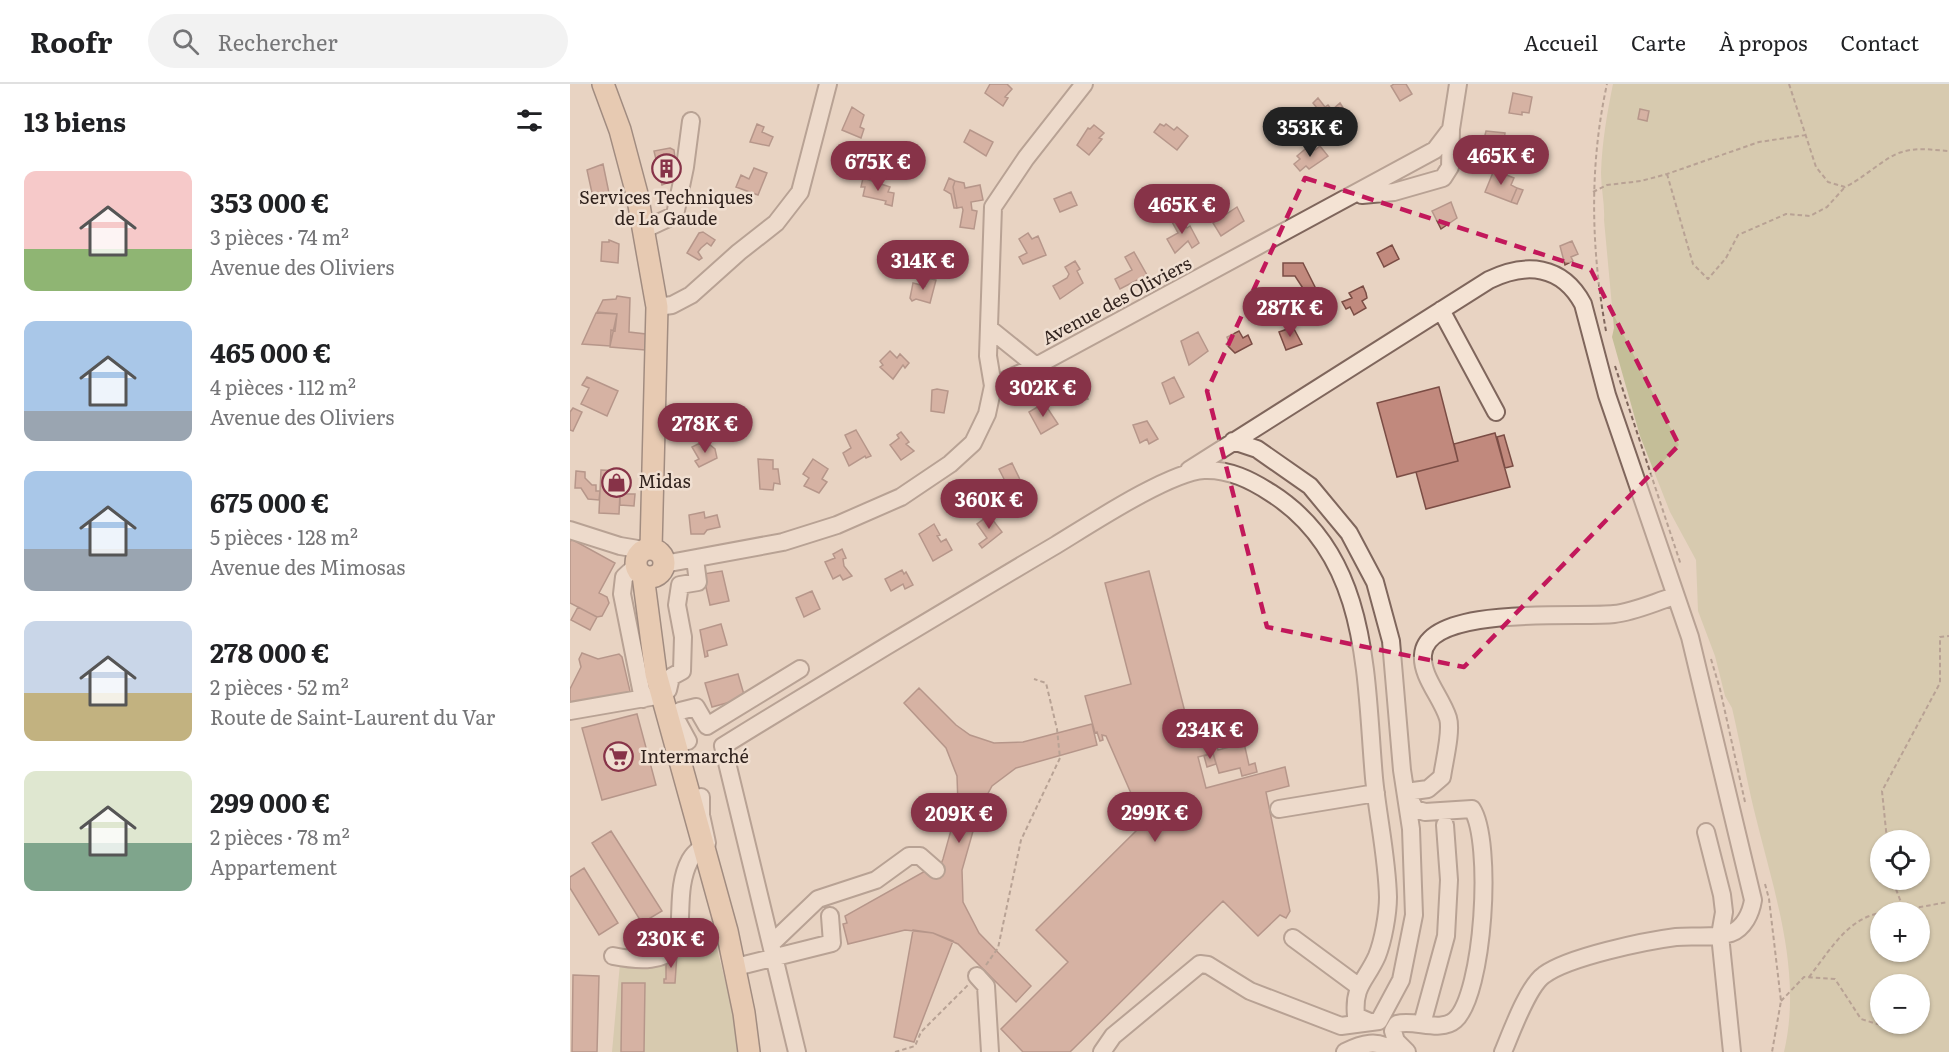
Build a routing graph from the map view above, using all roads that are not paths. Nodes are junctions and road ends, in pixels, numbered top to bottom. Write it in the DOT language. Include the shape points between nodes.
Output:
graph roads {
  1 [pos="603,84"];
  2 [pos="828,84"];
  3 [pos="1084,84"];
  4 [pos="1458,84"];
  5 [pos="691,121"];
  6 [pos="1451,129"];
  7 [pos="1355,195"];
  8 [pos="645,229"];
  9 [pos="657,307"];
  10 [pos="1441,310"];
  11 [pos="990,329"];
  12 [pos="1036,366"];
  13 [pos="993,386"];
  14 [pos="1496,412"];
  15 [pos="1233,441"];
  16 [pos="1180,475"];
  17 [pos="570,530"];
  18 [pos="695,559"];
  19 [pos="647,563"];
  20 [pos="1675,596"];
  21 [pos="800,669"];
  22 [pos="659,690"];
  23 [pos="570,711"];
  24 [pos="680,711"];
  25 [pos="687,741"];
  26 [pos="1406,792"];
  27 [pos="1376,793"];
  28 [pos="701,797"];
  29 [pos="1279,809"];
  30 [pos="1445,825"];
  31 [pos="1707,832"];
  32 [pos="703,847"];
  33 [pos="936,870"];
  34 [pos="724,886"];
  35 [pos="830,916"];
  36 [pos="1720,935"];
  37 [pos="1293,938"];
  38 [pos="772,950"];
  39 [pos="613,956"];
  40 [pos="744,965"];
  41 [pos="977,976"];
  42 [pos="1358,986"];
  43 [pos="1370,1022"];
  44 [pos="1422,1024"];
  45 [pos="749,1052"];
  46 [pos="759,1052"];
  47 [pos="797,1052"];
  48 [pos="990,1052"];
  49 [pos="1102,1052"];
  50 [pos="1346,1052"];
  51 [pos="1393,1052"];
  52 [pos="1407,1052"];
  53 [pos="1503,1052"];
  54 [pos="1732,1052"];
  1 -- 8 [label="main road" via="629,160"];
  2 -- 9 [label="street" via="800,192 776,223 691,295 672,305"];
  3 -- 11 [label="street" via="993,207"];
  4 -- 6 [label="street, Avenue des Oliviers"];
  5 -- 8 [label="street" via="675,215"];
  6 -- 7 [label="street, Avenue des Oliviers" via="1435,150"];
  6 -- 7 [label="street, Avenue des Oliviers" via="1450,167 1443,178 1394,192"];
  7 -- 12 [label="street, Avenue des Oliviers"];
  8 -- 9 [label="main road"];
  9 -- 19 [label="main road"];
  10 -- 14 [label="street"];
  10 -- 15 [label="street"];
  10 -- 20 [label="street" via="1489,279 1524,268 1555,275 1577,293"];
  11 -- 12 [label="street"];
  11 -- 13 [label="street" via="988,356"];
  12 -- 13 [label="street, Avenue des Oliviers"];
  13 -- 18 [label="street" via="987,414 973,443 901,497 837,525 783,542"];
  15 -- 16 [label="street"];
  15 -- 26 [label="street" via="1257,449 1310,486 1349,533 1375,582 1390,641"];
  16 -- 27 [label="street" via="1220,471 1250,479 1289,504 1322,543 1349,587 1363,644"];
  16 -- 38 [label="street" via="961,600 723,746"];
  17 -- 19 [label="street" via="620,546"];
  18 -- 19 [label="street"];
  18 -- 22 [label="street" via="698,582 680,585 677,604 683,637 682,672"];
  19 -- 22 [label="main road" via="653,660"];
  20 -- 26 [label="street" via="1617,614 1497,617 1444,629 1432,636 1423,653 1424,665 1449,721 1442,777 1428,789"];
  20 -- 36 [label="street" via="1690,637 1753,900 1752,910 1739,928"];
  21 -- 24 [label="street" via="707,726 696,707"];
  22 -- 23 [label="street"];
  22 -- 24 [label="main road"];
  22 -- 25 [label="street" via="669,699"];
  22 -- 32 [label="main road"];
  24 -- 25 [label="main road"];
  25 -- 28 [label="main road"];
  26 -- 43 [label="street" via="1414,915 1401,980 1379,1022"];
  26 -- 44 [label="street" via="1415,809 1425,812 1473,809 1479,819 1485,883 1479,953 1463,1011 1442,1026"];
  27 -- 29 [label="street"];
  27 -- 42 [label="street" via="1388,900 1378,955"];
  28 -- 32 [label="street" via="700,815 707,840"];
  28 -- 34 [label="main road"];
  30 -- 44 [label="street" via="1449,880 1446,936"];
  31 -- 36 [label="street" via="1722,895"];
  32 -- 34 [label="street" via="709,850"];
  32 -- 39 [label="street" via="687,867 681,932 673,947 654,960"];
  32 -- 45 [label="main road" via="738,982"];
  33 -- 38 [label="street" via="920,856 909,855 876,880 818,899"];
  34 -- 40 [label="main road"];
  35 -- 38 [label="street" via="832,943"];
  36 -- 53 [label="street" via="1676,938 1606,952 1554,969 1536,985"];
  36 -- 54 [label="street"];
  37 -- 42 [label="street"];
  38 -- 40 [label="street"];
  38 -- 47 [label="street"];
  40 -- 46 [label="main road"];
  41 -- 48 [label="street" via="986,986"];
  42 -- 43 [label="street" via="1354,999 1356,1016"];
  43 -- 49 [label="street" via="1341,1026 1250,991 1200,964 1113,1036"];
  44 -- 52 [label="street" via="1397,1024 1393,1031 1396,1041"];
  50 -- 51 [label="street" via="1376,1042"];
}
